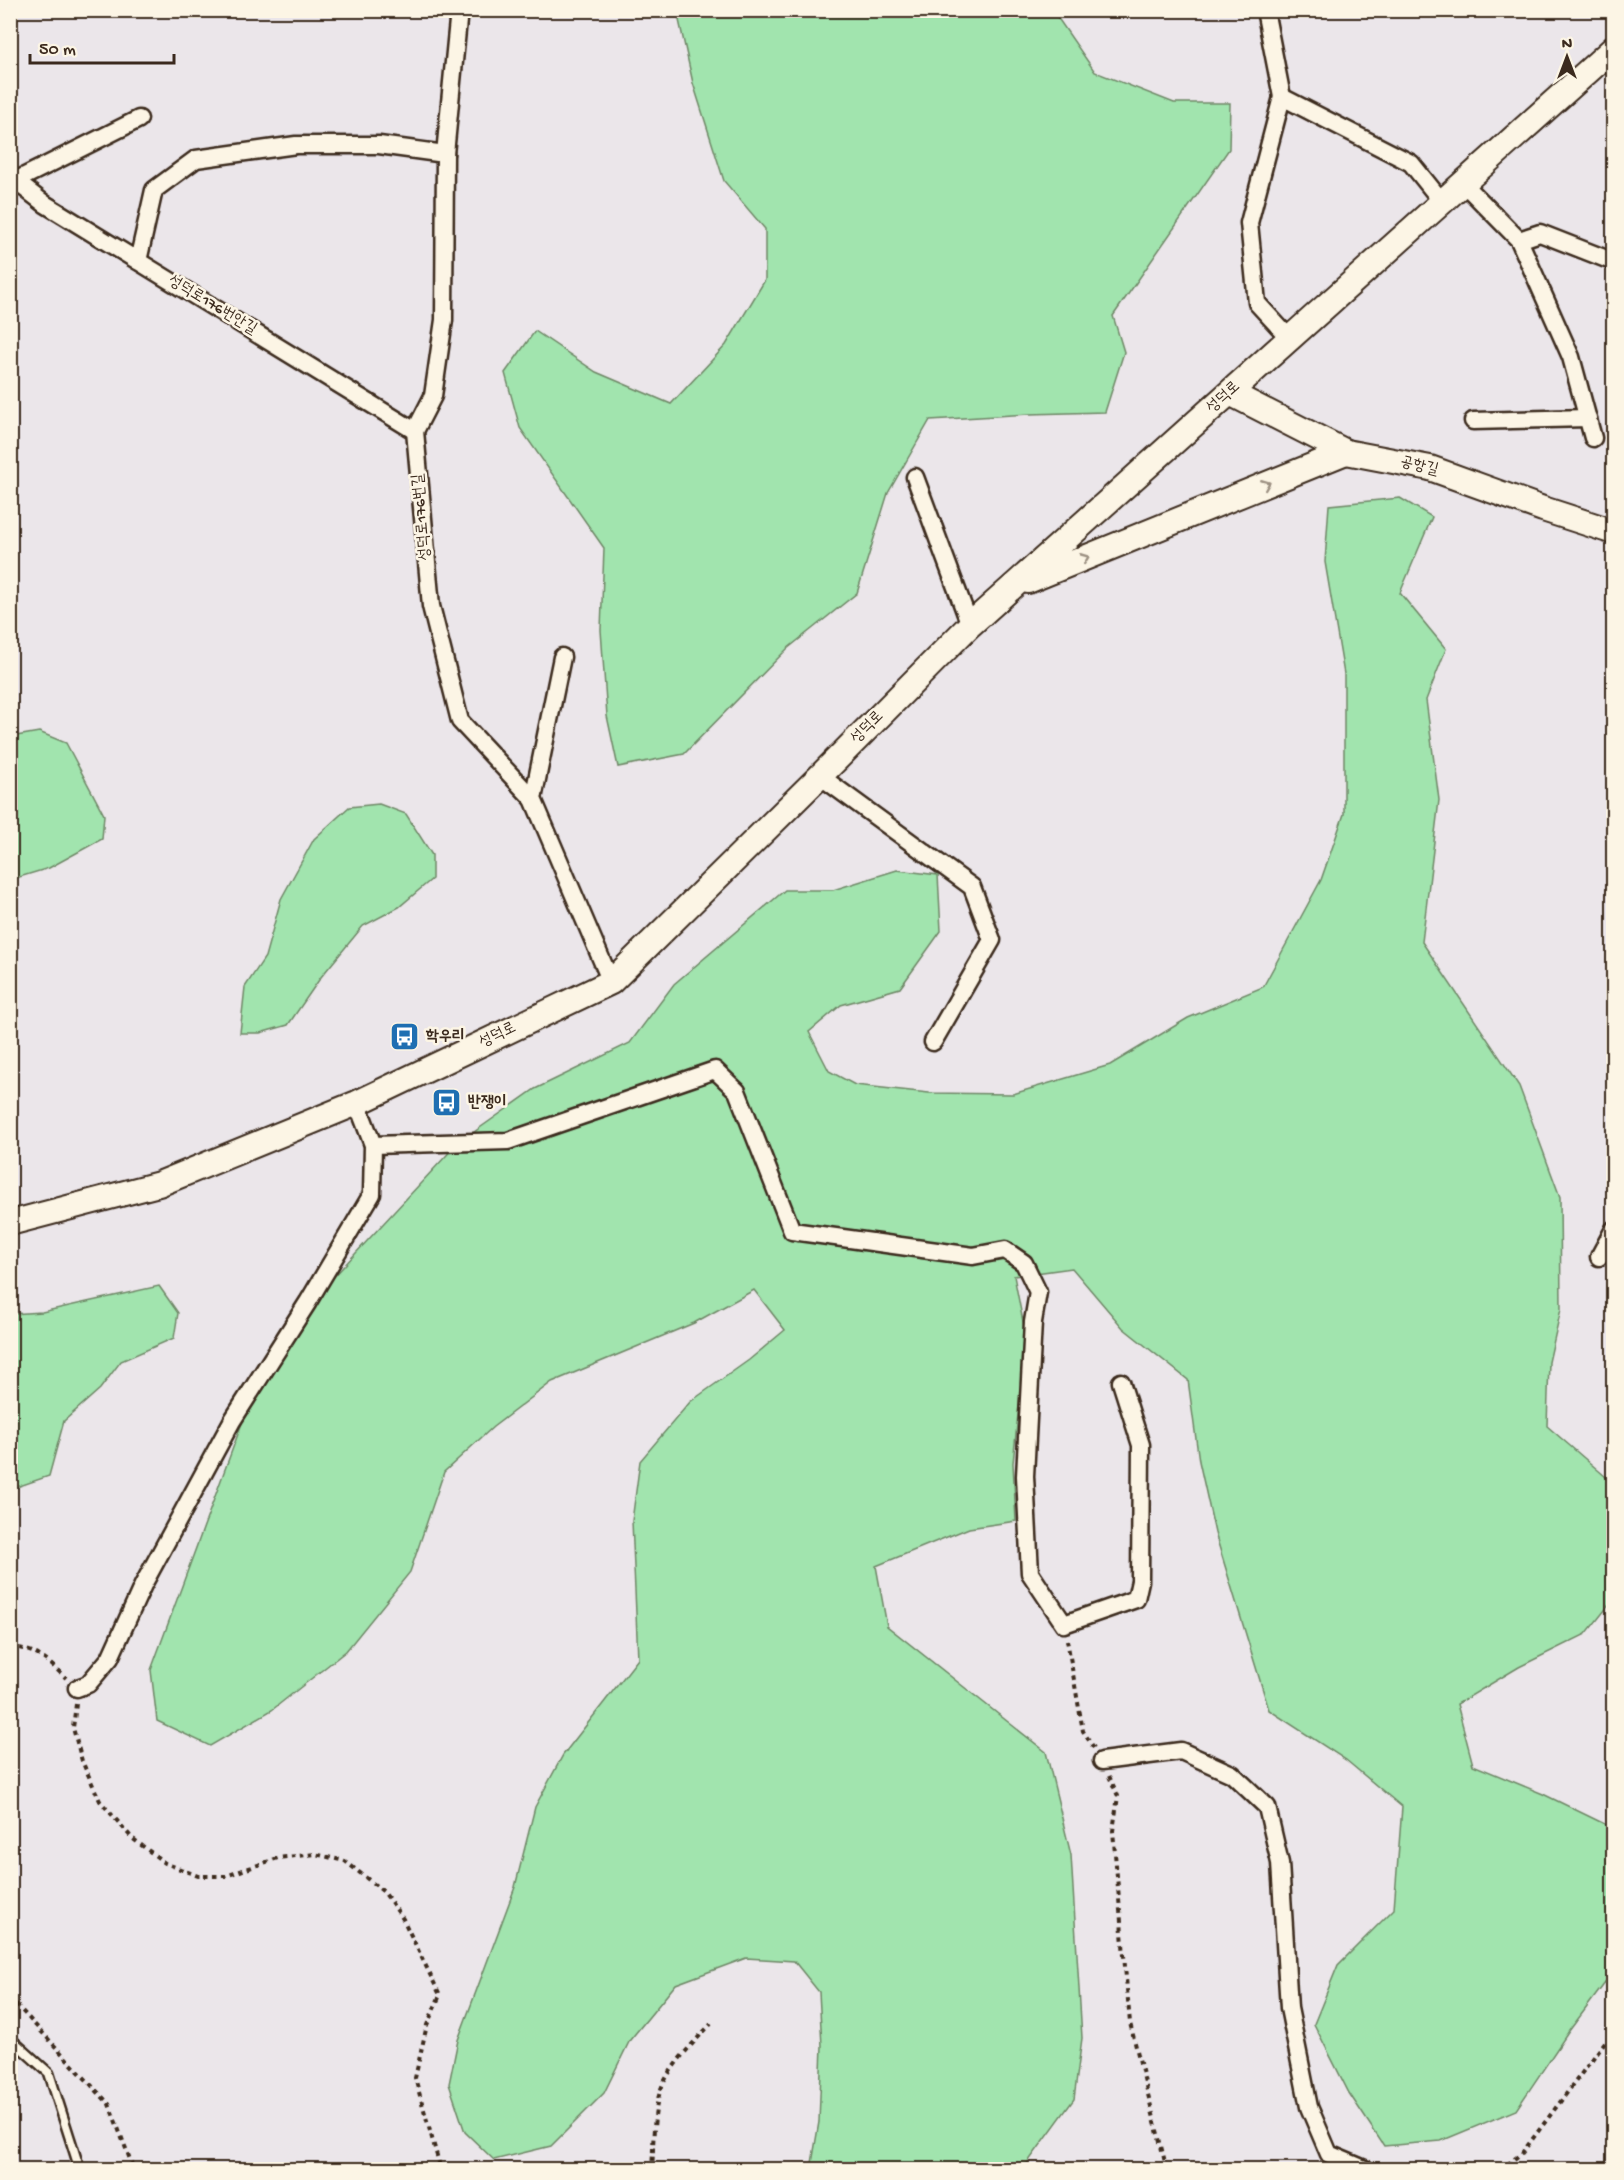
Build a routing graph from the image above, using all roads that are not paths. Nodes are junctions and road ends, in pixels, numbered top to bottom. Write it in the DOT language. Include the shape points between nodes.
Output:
graph roads {
  1 [pos="459,10"];
  2 [pos="1265,10"];
  3 [pos="1614,48"];
  4 [pos="1282,97"];
  5 [pos="139,119"];
  6 [pos="445,154"];
  7 [pos="13,179"];
  8 [pos="1464,184"];
  9 [pos="1443,203"];
  10 [pos="1519,240"];
  11 [pos="138,261"];
  12 [pos="1614,262"];
  13 [pos="1290,339"];
  14 [pos="1230,393"];
  15 [pos="1588,418"];
  16 [pos="1473,421"];
  17 [pos="416,431"];
  18 [pos="1593,438"];
  19 [pos="1346,452"];
  20 [pos="915,477"];
  21 [pos="1614,532"];
  22 [pos="1012,588"];
  23 [pos="970,625"];
  24 [pos="562,657"];
  25 [pos="820,776"];
  26 [pos="533,799"];
  27 [pos="611,982"];
  28 [pos="933,1042"];
  29 [pos="357,1103"];
  30 [pos="373,1145"];
  31 [pos="10,1223"];
  32 [pos="1614,1229"];
  33 [pos="1599,1257"];
  34 [pos="1120,1382"];
  35 [pos="77,1688"];
  36 [pos="1102,1761"];
  37 [pos="10,2038"];
  38 [pos="80,2169"];
  39 [pos="1367,2169"];
  1 -- 6 [label="street"];
  2 -- 4 [label="street"];
  3 -- 8 [label="street, 성덕로"];
  4 -- 9 [label="street" via="1411,163"];
  4 -- 13 [label="street" via="1249,223 1257,303"];
  5 -- 7 [label="street"];
  6 -- 11 [label="street" via="379,145 296,145 196,159 154,190"];
  6 -- 17 [label="street" via="444,320 433,396"];
  7 -- 11 [label="street, 성덕로176번안길" via="45,204"];
  8 -- 9 [label="street, 성덕로"];
  8 -- 10 [label="street"];
  9 -- 13 [label="street, 성덕로"];
  10 -- 12 [label="street" via="1540,233"];
  10 -- 15 [label="street" via="1571,357"];
  11 -- 17 [label="street, 성덕로176번안길"];
  13 -- 14 [label="street, 성덕로"];
  14 -- 19 [label="street, 공항길"];
  14 -- 22 [label="street, 성덕로"];
  15 -- 16 [label="street"];
  15 -- 18 [label="street"];
  17 -- 26 [label="street, 성덕로176번길" via="431,606 460,721"];
  19 -- 21 [label="street, 공항길" via="1430,468"];
  22 -- 19 [label="street, one-way"];
  20 -- 23 [label="street"];
  22 -- 23 [label="street, 성덕로"];
  23 -- 25 [label="street, 성덕로"];
  24 -- 26 [label="street"];
  25 -- 27 [label="street, 성덕로"];
  25 -- 28 [label="street" via="972,887 992,940"];
  26 -- 27 [label="street, 성덕로176번길"];
  27 -- 29 [label="street, 성덕로"];
  29 -- 30 [label="street"];
  29 -- 31 [label="street, 성덕로" via="159,1184"];
  30 -- 34 [label="street" via="508,1140 715,1070 737,1091 792,1231 973,1256 1005,1250 1024,1263 1038,1292 1025,1476 1030,1573 1064,1624 1136,1599 1140,1581 1141,1445"];
  30 -- 35 [label="street" via="372,1194 232,1421 143,1585 110,1658 88,1684"];
  32 -- 33 [label="street"];
  36 -- 39 [label="street" via="1181,1751 1232,1774 1267,1807 1280,1863 1289,2008 1309,2107 1329,2154"];
  37 -- 38 [label="lane" via="49,2073"];
}
